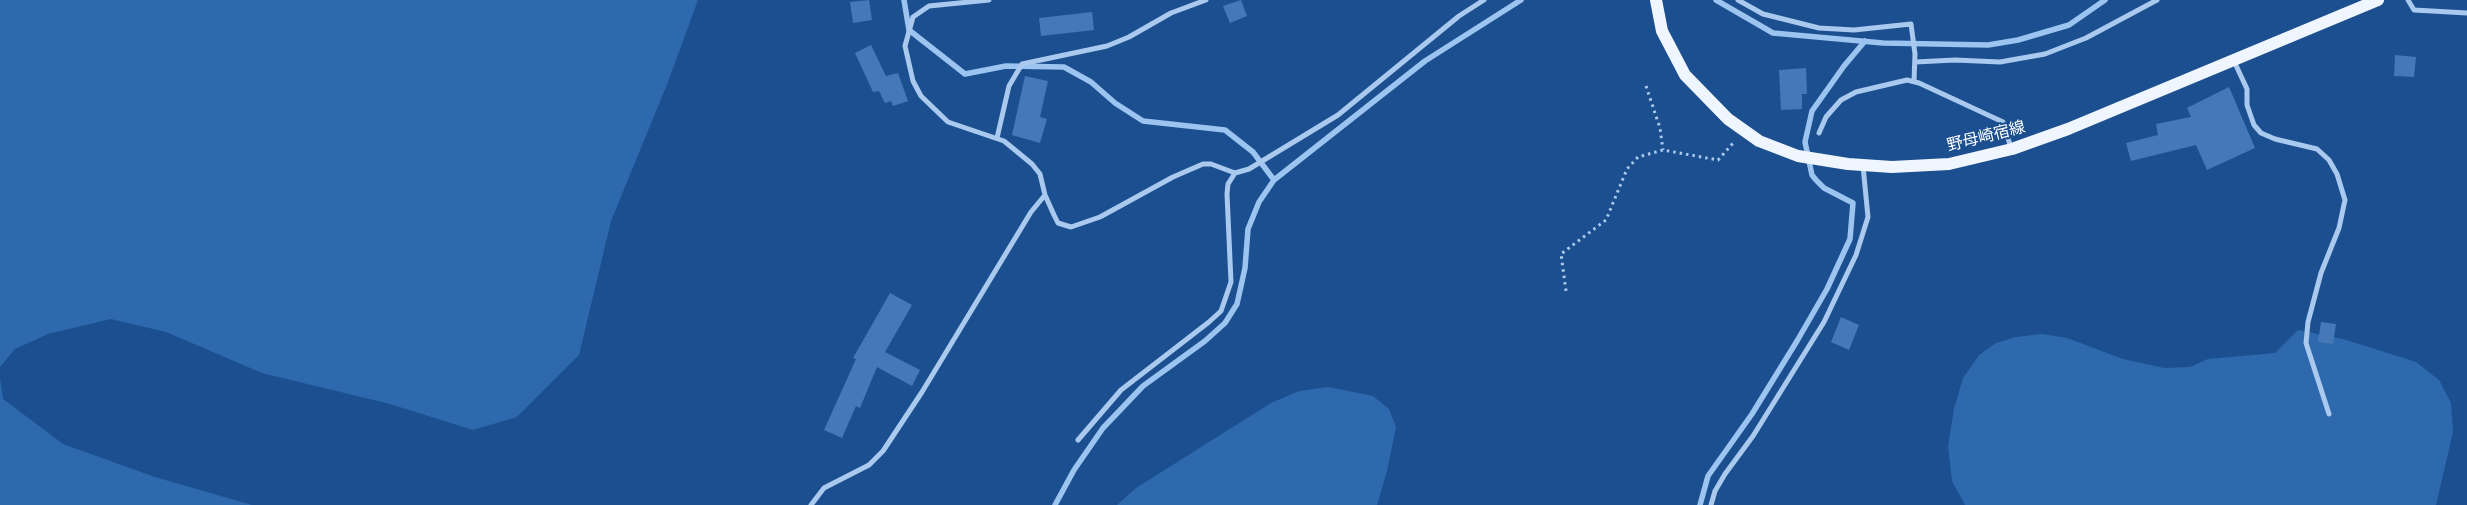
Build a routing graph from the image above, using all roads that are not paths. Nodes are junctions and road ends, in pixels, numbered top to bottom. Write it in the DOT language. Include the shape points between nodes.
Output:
graph roads {
  1 [pos="989,0"];
  2 [pos="1206,0"];
  3 [pos="1484,0"];
  4 [pos="1656,0"];
  5 [pos="1738,0"];
  6 [pos="2157,0"];
  7 [pos="2378,0"];
  8 [pos="2408,0"];
  9 [pos="2467,13"];
  10 [pos="2234,60"];
  11 [pos="1915,62"];
  12 [pos="1914,81"];
  13 [pos="1819,133"];
  14 [pos="996,138"];
  15 [pos="2012,149"];
  16 [pos="1863,165"];
  17 [pos="1235,173"];
  18 [pos="1045,195"];
  19 [pos="2329,414"];
  20 [pos="1078,440"];
  21 [pos="811,505"];
  22 [pos="1711,505"];
  1 -- 14 [label="street" via="928,6 913,17 905,46 913,81 936,112 948,122"];
  2 -- 14 [label="street" via="1171,13 1107,46 1022,64 1014,74"];
  3 -- 17 [label="street" via="1459,16 1338,114 1270,157"];
  4 -- 16 [label="main road, 野母崎宿線" via="1662,31 1685,76 1728,119 1759,141 1798,156"];
  5 -- 11 [label="street" via="1763,14 1819,28 1854,30 1912,24"];
  6 -- 11 [label="street" via="2086,38 2045,54 2000,62"];
  7 -- 10 [label="main road, 野母崎宿線"];
  8 -- 9 [label="street" via="2414,10"];
  10 -- 15 [label="main road, 野母崎宿線"];
  10 -- 19 [label="street" via="2247,89 2247,105 2254,125 2261,133 2276,139 2317,149 2337,174 2345,200 2340,228 2321,272 2306,343"];
  11 -- 12 [label="street"];
  12 -- 13 [label="street" via="1875,86 1841,100 1826,117"];
  12 -- 15 [label="street" via="2003,122"];
  14 -- 18 [label="street" via="1032,164 1040,174"];
  15 -- 16 [label="main road, 野母崎宿線" via="1949,164"];
  16 -- 22 [label="street" via="1868,217 1856,255 1824,322 1715,490"];
  17 -- 18 [label="street" via="1203,164 1100,217 1071,227 1058,222"];
  17 -- 20 [label="street" via="1228,184 1227,194 1231,282 1221,311 1121,390"];
  18 -- 21 [label="street" via="1030,212 883,451 869,465 824,488"];
}
